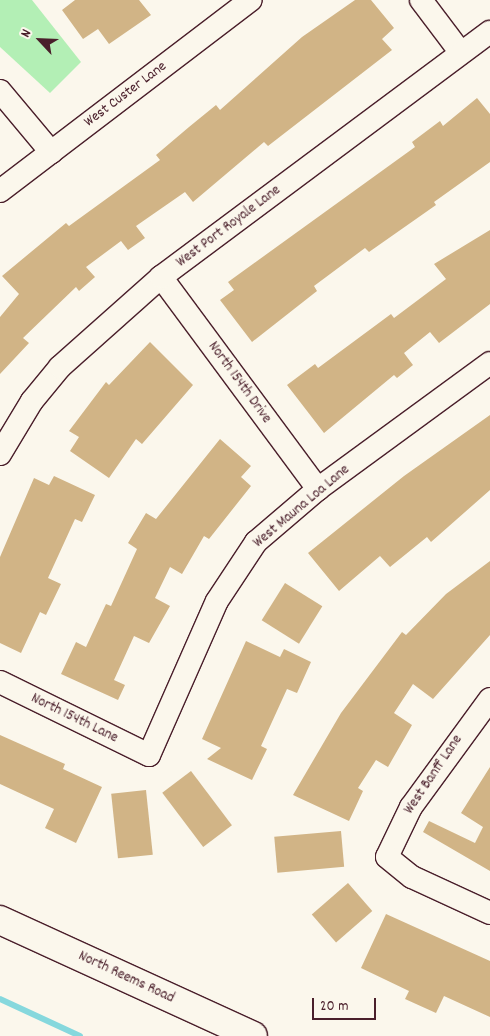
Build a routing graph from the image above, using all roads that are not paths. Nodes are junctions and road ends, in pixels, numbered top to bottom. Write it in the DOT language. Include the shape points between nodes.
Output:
graph roads {
  1 [pos="251,0"];
  2 [pos="421,0"];
  3 [pos="490,32"];
  4 [pos="462,54"];
  5 [pos="0,91"];
  6 [pos="51,152"];
  7 [pos="0,191"];
  8 [pos="161,277"];
  9 [pos="490,363"];
  10 [pos="0,454"];
  11 [pos="318,489"];
  12 [pos="0,682"];
  13 [pos="490,699"];
  14 [pos="149,755"];
  15 [pos="490,913"];
  16 [pos="0,920"];
  17 [pos="253,1036"];
  1 -- 6 [label="street, West Custer Lane"];
  2 -- 4 [label="street"];
  3 -- 4 [label="street, West Port Royale Lane"];
  4 -- 8 [label="street, West Port Royale Lane"];
  5 -- 6 [label="street"];
  6 -- 7 [label="street, West Custer Lane"];
  8 -- 10 [label="street, West Port Royale Lane" via="60,367 32,401"];
  8 -- 11 [label="street, North 154th Drive"];
  9 -- 11 [label="street, West Mauna Loa Lane"];
  11 -- 14 [label="street, West Mauna Loa Lane" via="256,542 236,571 217,601"];
  12 -- 14 [label="street, North 154th Lane"];
  13 -- 15 [label="street, West Banff Lane" via="411,807 387,857 412,877"];
  16 -- 17 [label="main road, North Reems Road"];
}
